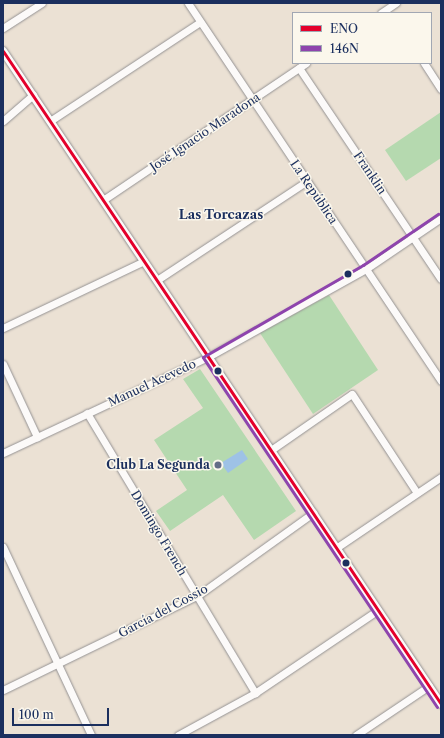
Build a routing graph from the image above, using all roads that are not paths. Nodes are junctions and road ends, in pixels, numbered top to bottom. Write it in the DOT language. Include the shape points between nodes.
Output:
graph roads {
  1 [pos="42,3"];
  2 [pos="188,3"];
  3 [pos="396,3"];
  4 [pos="388,8"];
  5 [pos="200,22"];
  6 [pos="3,28"];
  7 [pos="3,51"];
  8 [pos="305,64"];
  9 [pos="425,64"];
  10 [pos="299,68"];
  11 [pos="441,89"];
  12 [pos="32,95"];
  13 [pos="252,99"];
  14 [pos="3,120"];
  15 [pos="50,121"];
  16 [pos="307,181"];
  17 [pos="103,200"];
  18 [pos="441,218"];
  19 [pos="413,237"];
  20 [pos="144,261"];
  21 [pos="366,269"];
  22 [pos="441,279"];
  23 [pos="157,280"];
  24 [pos="3,328"];
  25 [pos="208,357"];
  26 [pos="3,364"];
  27 [pos="441,381"];
  28 [pos="87,413"];
  29 [pos="37,437"];
  30 [pos="271,450"];
  31 [pos="3,453"];
  32 [pos="441,477"];
  33 [pos="417,493"];
  34 [pos="313,513"];
  35 [pos="3,547"];
  36 [pos="336,548"];
  37 [pos="197,596"];
  38 [pos="378,610"];
  39 [pos="58,664"];
  40 [pos="429,686"];
  41 [pos="3,690"];
  42 [pos="255,693"];
  43 [pos="441,704"];
  44 [pos="188,733"];
  45 [pos="91,735"];
  46 [pos="178,735"];
  47 [pos="356,735"];
  1 -- 6 [label="street"];
  2 -- 5 [label="street, La República"];
  3 -- 4 [label="street"];
  5 -- 13 [label="street, La República"];
  5 -- 15 [label="street"];
  7 -- 12 [label="main road"];
  8 -- 10 [label="street, José Ignacio Maradona"];
  9 -- 11 [label="street"];
  10 -- 13 [label="street, José Ignacio Maradona"];
  10 -- 19 [label="street, Franklin"];
  12 -- 14 [label="street"];
  12 -- 15 [label="main road"];
  13 -- 16 [label="street, La República"];
  13 -- 17 [label="street, José Ignacio Maradona"];
  15 -- 17 [label="main road"];
  16 -- 21 [label="street, La República"];
  16 -- 23 [label="street"];
  17 -- 20 [label="main road"];
  18 -- 19 [label="street, Manuel Acevedo"];
  19 -- 21 [label="street, Manuel Acevedo"];
  19 -- 22 [label="street, Franklin"];
  20 -- 23 [label="main road"];
  20 -- 24 [label="street"];
  21 -- 25 [label="street, Manuel Acevedo"];
  21 -- 27 [label="street, La República"];
  23 -- 25 [label="main road"];
  25 -- 28 [label="street, Manuel Acevedo"];
  25 -- 30 [label="main road"];
  26 -- 29 [label="street"];
  28 -- 29 [label="street, Manuel Acevedo"];
  28 -- 37 [label="street, Domingo French"];
  29 -- 31 [label="street, Manuel Acevedo"];
  30 -- 33 [label="street" via="352,394"];
  30 -- 34 [label="main road"];
  32 -- 33 [label="street"];
  33 -- 36 [label="street"];
  34 -- 36 [label="main road"];
  34 -- 37 [label="street, García del Cossio"];
  35 -- 39 [label="street"];
  36 -- 38 [label="main road"];
  37 -- 39 [label="street, García del Cossio"];
  37 -- 42 [label="street, Domingo French"];
  38 -- 40 [label="main road"];
  38 -- 42 [label="street"];
  39 -- 41 [label="street, García del Cossio"];
  39 -- 45 [label="street"];
  40 -- 43 [label="main road"];
  40 -- 47 [label="street"];
  42 -- 44 [label="street"];
  44 -- 46 [label="street"];
}
